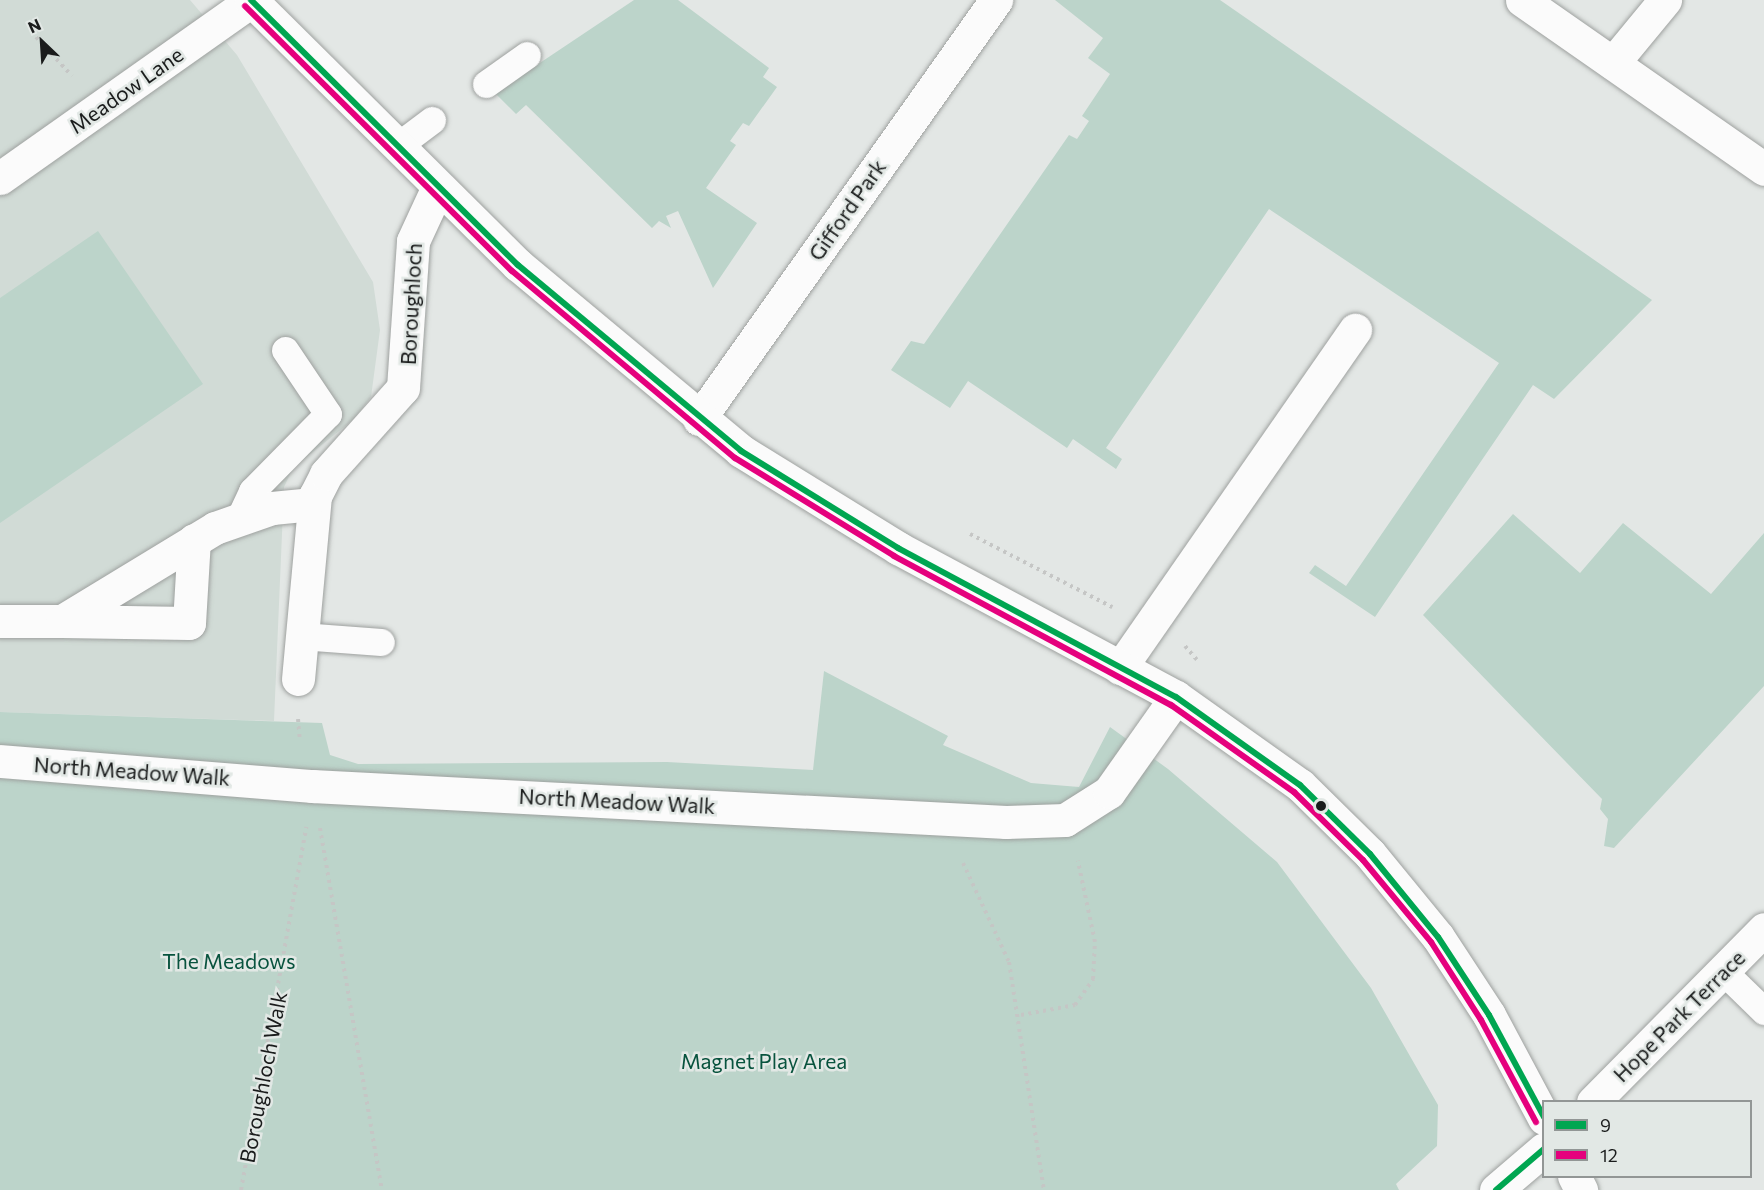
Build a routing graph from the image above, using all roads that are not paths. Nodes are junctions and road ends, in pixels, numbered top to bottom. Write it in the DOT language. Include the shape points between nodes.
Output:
graph roads {
  1 [pos="251,0"];
  2 [pos="996,0"];
  3 [pos="1522,0"];
  4 [pos="1665,0"];
  5 [pos="527,55"];
  6 [pos="1613,63"];
  7 [pos="486,84"];
  8 [pos="432,120"];
  9 [pos="396,147"];
  10 [pos="1764,169"];
  11 [pos="0,178"];
  12 [pos="437,189"];
  13 [pos="1355,330"];
  14 [pos="285,350"];
  15 [pos="699,419"];
  16 [pos="313,504"];
  17 [pos="240,517"];
  18 [pos="194,540"];
  19 [pos="0,621"];
  20 [pos="62,621"];
  21 [pos="301,636"];
  22 [pos="381,642"];
  23 [pos="1120,668"];
  24 [pos="298,679"];
  25 [pos="1176,697"];
  26 [pos="0,761"];
  27 [pos="1764,929"];
  28 [pos="1724,972"];
  29 [pos="1764,1011"];
  30 [pos="1594,1100"];
  31 [pos="1542,1115"];
  32 [pos="1542,1151"];
  33 [pos="1496,1190"];
  1 -- 9 [label="street"];
  1 -- 11 [label="street, Meadow Lane"];
  2 -- 15 [label="street, Gifford Park"];
  3 -- 6 [label="street"];
  4 -- 6 [label="street"];
  5 -- 7 [label="lane"];
  6 -- 10 [label="street"];
  8 -- 9 [label="lane"];
  9 -- 12 [label="street"];
  12 -- 15 [label="street"];
  12 -- 16 [label="street, Boroughloch" via="413,241 403,388 326,474"];
  13 -- 23 [label="street"];
  14 -- 17 [label="lane" via="328,414 252,491"];
  15 -- 23 [label="street" via="889,542"];
  16 -- 17 [label="street"];
  16 -- 21 [label="street, Boroughloch"];
  17 -- 18 [label="street"];
  18 -- 20 [label="street"];
  18 -- 20 [label="street" via="189,623"];
  19 -- 20 [label="street"];
  21 -- 22 [label="lane"];
  21 -- 24 [label="street, Boroughloch"];
  23 -- 25 [label="street"];
  25 -- 26 [label="street, North Meadow Walk" via="1109,792 1065,820 936,819 312,786"];
  25 -- 31 [label="street" via="1300,784 1377,862 1438,937 1489,1015"];
  27 -- 28 [label="street, Hope Park Terrace"];
  28 -- 29 [label="lane"];
  28 -- 30 [label="street, Hope Park Terrace"];
  32 -- 33 [label="street"];
}
